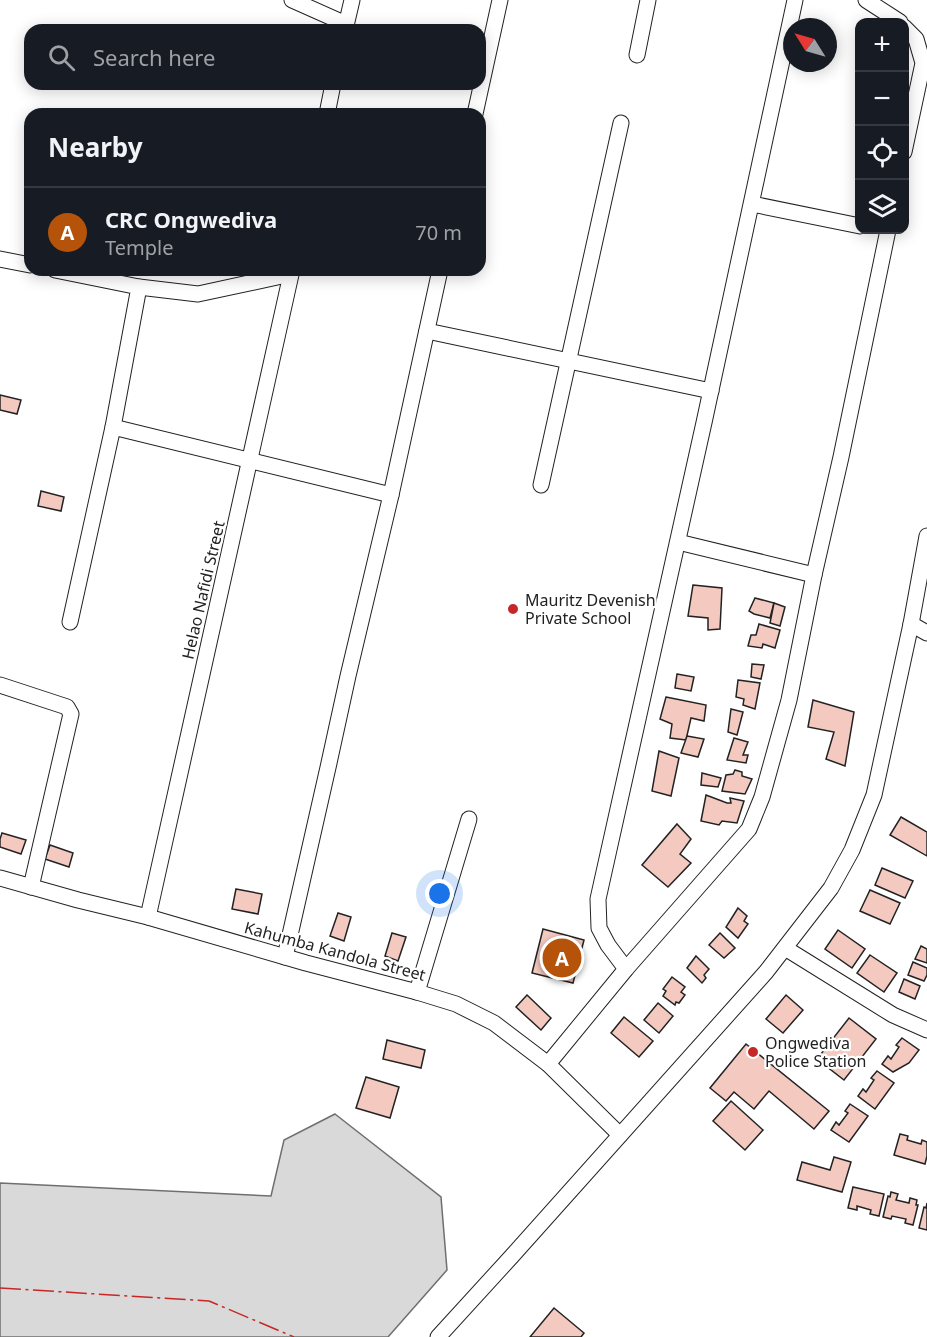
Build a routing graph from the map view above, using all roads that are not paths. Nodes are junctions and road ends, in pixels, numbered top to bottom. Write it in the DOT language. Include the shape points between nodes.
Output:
graph roads {
  1 [pos="292,0"];
  2 [pos="352,0"];
  3 [pos="500,0"];
  4 [pos="648,0"];
  5 [pos="795,0"];
  6 [pos="866,0"];
  7 [pos="894,18"];
  8 [pos="340,24"];
  9 [pos="347,24"];
  10 [pos="909,32"];
  11 [pos="637,55"];
  12 [pos="486,64"];
  13 [pos="332,90"];
  14 [pos="480,90"];
  15 [pos="328,108"];
  16 [pos="476,108"];
  17 [pos="621,123"];
  18 [pos="909,129"];
  19 [pos="753,204"];
  20 [pos="855,225"];
  21 [pos="883,234"];
  22 [pos="0,259"];
  23 [pos="24,264"];
  24 [pos="85,276"];
  25 [pos="275,276"];
  26 [pos="291,276"];
  27 [pos="439,276"];
  28 [pos="139,287"];
  29 [pos="427,331"];
  30 [pos="568,361"];
  31 [pos="711,391"];
  32 [pos="113,427"];
  33 [pos="250,461"];
  34 [pos="541,485"];
  35 [pos="391,495"];
  36 [pos="927,536"];
  37 [pos="678,542"];
  38 [pos="814,575"];
  39 [pos="70,622"];
  40 [pos="911,624"];
  41 [pos="927,633"];
  42 [pos="0,685"];
  43 [pos="470,819"];
  44 [pos="0,878"];
  45 [pos="31,887"];
  46 [pos="148,917"];
  47 [pos="785,948"];
  48 [pos="285,957"];
  49 [pos="626,969"];
  50 [pos="417,992"];
  51 [pos="927,1030"];
  52 [pos="548,1064"];
  53 [pos="620,1135"];
  54 [pos="438,1337"];
  1 -- 8 [label="street"];
  2 -- 9 [label="street"];
  3 -- 12 [label="street"];
  4 -- 11 [label="street"];
  5 -- 19 [label="street"];
  6 -- 7 [label="street"];
  10 -- 18 [label="street" via="916,39 923,63"];
  13 -- 15 [label="street"];
  14 -- 16 [label="street"];
  17 -- 30 [label="street"];
  19 -- 20 [label="street"];
  19 -- 31 [label="street"];
  21 -- 38 [label="street"];
  22 -- 23 [label="street"];
  24 -- 28 [label="street"];
  25 -- 28 [label="street" via="198,294"];
  26 -- 33 [label="street, Helao Nafidi Street"];
  27 -- 29 [label="street"];
  28 -- 32 [label="street"];
  29 -- 30 [label="street"];
  29 -- 35 [label="street"];
  30 -- 31 [label="street"];
  30 -- 34 [label="street"];
  31 -- 37 [label="street"];
  32 -- 33 [label="street"];
  32 -- 39 [label="street"];
  33 -- 35 [label="street"];
  33 -- 46 [label="street, Helao Nafidi Street"];
  35 -- 48 [label="street"];
  36 -- 40 [label="street"];
  37 -- 38 [label="street"];
  37 -- 49 [label="street" via="598,899 599,928"];
  38 -- 49 [label="street" via="789,700 749,829"];
  40 -- 41 [label="street"];
  40 -- 47 [label="street" via="874,795 852,850 831,888"];
  42 -- 45 [label="street" via="68,707 71,714"];
  43 -- 50 [label="street"];
  44 -- 45 [label="street, Kahumba Kandola Street"];
  45 -- 46 [label="street, Kahumba Kandola Street"];
  46 -- 48 [label="street, Kahumba Kandola Street"];
  47 -- 51 [label="street" via="893,1015"];
  47 -- 53 [label="street"];
  48 -- 50 [label="street, Kahumba Kandola Street"];
  49 -- 52 [label="street"];
  50 -- 52 [label="street, Kahumba Kandola Street" via="456,1004 494,1023"];
  52 -- 53 [label="street, Kahumba Kandola Street"];
  53 -- 54 [label="street"];
}
